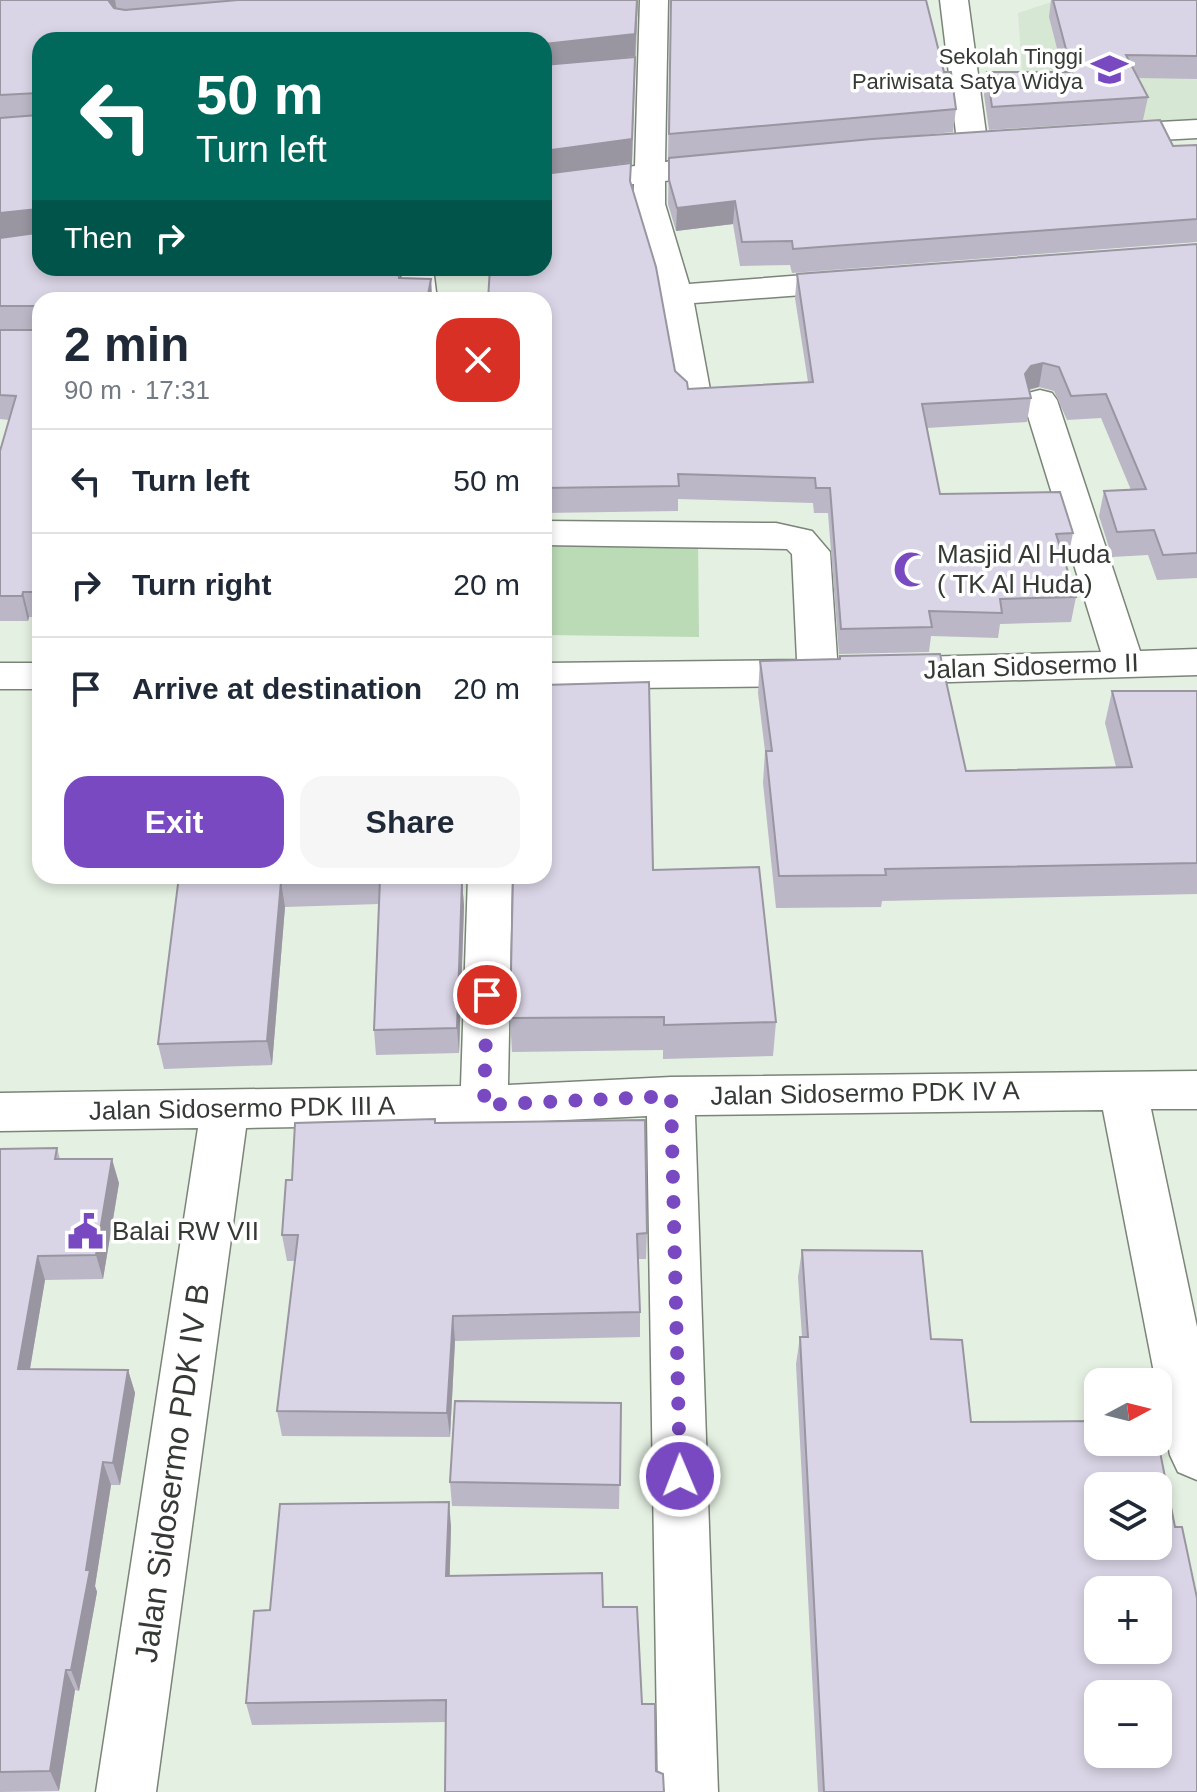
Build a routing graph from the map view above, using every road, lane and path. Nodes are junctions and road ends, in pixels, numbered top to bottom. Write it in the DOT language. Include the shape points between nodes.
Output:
graph roads {
  1 [pos="654,0"];
  2 [pos="954,0"];
  3 [pos="652,66"];
  4 [pos="621,69"];
  5 [pos="1197,129"];
  6 [pos="1077,135"];
  7 [pos="941,144"];
  8 [pos="756,161"];
  9 [pos="552,186"];
  10 [pos="648,188"];
  11 [pos="881,279"];
  12 [pos="676,295"];
  13 [pos="694,395"];
  14 [pos="1040,400"];
  15 [pos="552,533"];
  16 [pos="1197,662"];
  17 [pos="1124,663"];
  18 [pos="817,673"];
  19 [pos="0,676"];
  20 [pos="32,676"];
  21 [pos="552,676"];
  22 [pos="490,884"];
  23 [pos="1123,1089"];
  24 [pos="1197,1090"];
  25 [pos="671,1096"];
  26 [pos="484,1105"];
  27 [pos="225,1106"];
  28 [pos="0,1112"];
  29 [pos="1197,1455"];
  30 [pos="126,1792"];
  31 [pos="688,1792"];
  1 -- 3 [label="street"];
  2 -- 7 [label="street" via="987,140"];
  3 -- 4 [label="street"];
  3 -- 10 [label="street"];
  5 -- 6 [label="street"];
  8 -- 10 [label="street"];
  9 -- 10 [label="street"];
  10 -- 12 [label="street"];
  11 -- 12 [label="street"];
  12 -- 13 [label="street"];
  14 -- 17 [label="street"];
  15 -- 18 [label="street" via="799,539 811,552"];
  16 -- 17 [label="street, Jalan Sidosermo II"];
  17 -- 18 [label="street, Jalan Sidosermo II"];
  18 -- 21 [label="street, Jalan Sidosermo II"];
  19 -- 20 [label="street"];
  22 -- 26 [label="street"];
  23 -- 24 [label="street, Jalan Sidosermo PDK IV A"];
  23 -- 25 [label="street, Jalan Sidosermo PDK IV A"];
  23 -- 29 [label="street"];
  25 -- 26 [label="street, Jalan Sidosermo PDK IV A"];
  25 -- 31 [label="street"];
  26 -- 27 [label="street, Jalan Sidosermo PDK III A"];
  27 -- 28 [label="street, Jalan Sidosermo PDK III A"];
  27 -- 30 [label="street, Jalan Sidosermo PDK IV B"];
}
